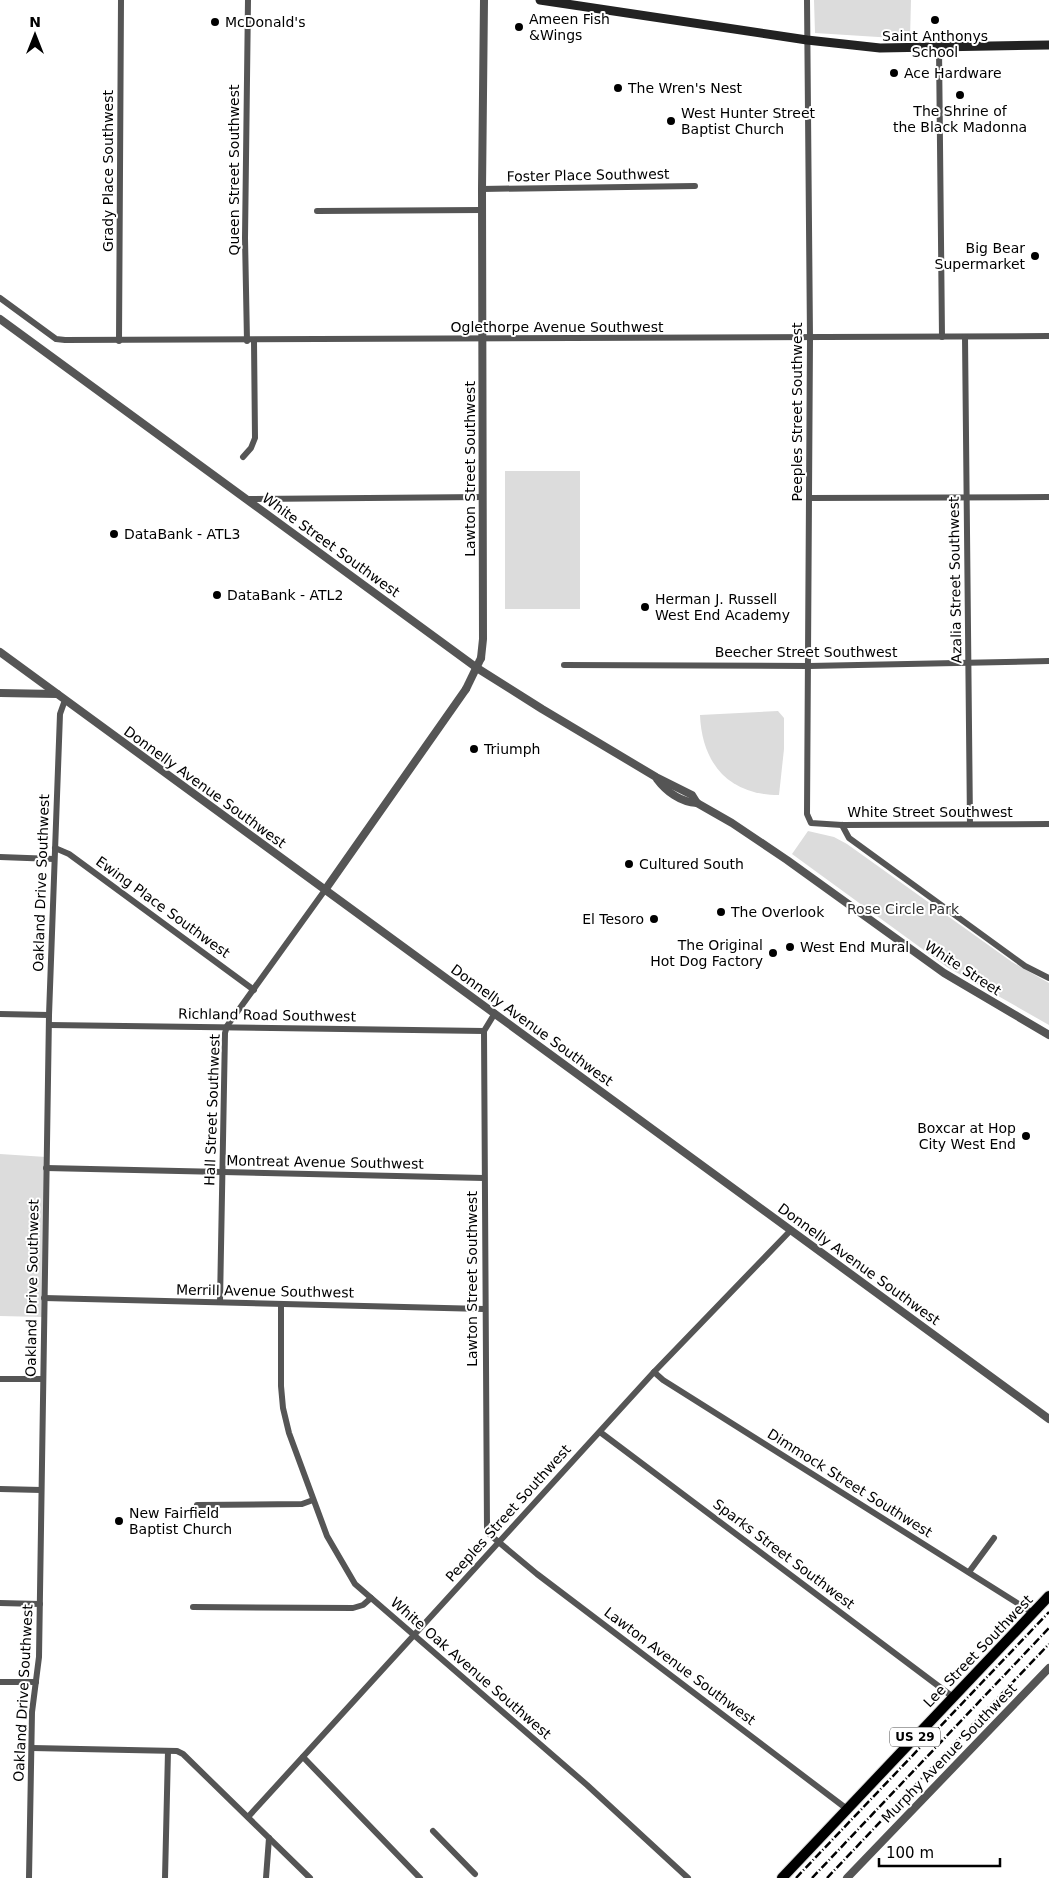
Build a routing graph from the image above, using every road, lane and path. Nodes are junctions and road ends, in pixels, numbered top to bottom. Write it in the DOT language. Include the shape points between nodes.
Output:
graph roads {
  1 [pos="121,0"];
  2 [pos="248,0"];
  3 [pos="484,0"];
  4 [pos="540,0"];
  5 [pos="601,0"];
  6 [pos="808,0"];
  7 [pos="601,10"];
  8 [pos="807,40"];
  9 [pos="1049,45"];
  10 [pos="939,48"];
  11 [pos="695,186"];
  12 [pos="482,189"];
  13 [pos="482,210"];
  14 [pos="317,211"];
  15 [pos="0,298"];
  16 [pos="0,319"];
  17 [pos="1049,336"];
  18 [pos="942,337"];
  19 [pos="965,337"];
  20 [pos="810,338"];
  21 [pos="482,340"];
  22 [pos="119,341"];
  23 [pos="250,341"];
  24 [pos="244,457"];
  25 [pos="1049,496"];
  26 [pos="967,497"];
  27 [pos="482,498"];
  28 [pos="810,498"];
  29 [pos="247,499"];
  30 [pos="0,652"];
  31 [pos="1049,661"];
  32 [pos="969,663"];
  33 [pos="564,665"];
  34 [pos="809,666"];
  35 [pos="0,692"];
  36 [pos="57,694"];
  37 [pos="65,700"];
  38 [pos="811,823"];
  39 [pos="970,824"];
  40 [pos="1049,824"];
  41 [pos="842,825"];
  42 [pos="745,832"];
  43 [pos="55,848"];
  44 [pos="0,857"];
  45 [pos="54,859"];
  46 [pos="325,890"];
  47 [pos="1049,978"];
  48 [pos="254,990"];
  49 [pos="495,1013"];
  50 [pos="0,1014"];
  51 [pos="49,1015"];
  52 [pos="49,1025"];
  53 [pos="227,1026"];
  54 [pos="484,1031"];
  55 [pos="1049,1035"];
  56 [pos="46,1168"];
  57 [pos="222,1172"];
  58 [pos="484,1178"];
  59 [pos="791,1230"];
  60 [pos="44,1298"];
  61 [pos="220,1302"];
  62 [pos="282,1304"];
  63 [pos="484,1309"];
  64 [pos="654,1372"];
  65 [pos="0,1379"];
  66 [pos="43,1379"];
  67 [pos="1049,1419"];
  68 [pos="600,1432"];
  69 [pos="0,1489"];
  70 [pos="41,1490"];
  71 [pos="313,1500"];
  72 [pos="198,1505"];
  73 [pos="994,1538"];
  74 [pos="499,1542"];
  75 [pos="969,1572"];
  76 [pos="1049,1596"];
  77 [pos="371,1598"];
  78 [pos="0,1603"];
  79 [pos="40,1604"];
  80 [pos="193,1606"];
  81 [pos="1033,1613"];
  82 [pos="415,1634"];
  83 [pos="1049,1668"];
  84 [pos="0,1682"];
  85 [pos="36,1682"];
  86 [pos="954,1697"];
  87 [pos="32,1748"];
  88 [pos="168,1751"];
  89 [pos="303,1757"];
  90 [pos="847,1809"];
  91 [pos="248,1817"];
  92 [pos="433,1831"];
  93 [pos="268,1838"];
  94 [pos="475,1877"];
  95 [pos="30,1878"];
  96 [pos="165,1878"];
  97 [pos="266,1878"];
  98 [pos="310,1878"];
  99 [pos="420,1878"];
  100 [pos="688,1878"];
  101 [pos="782,1878"];
  102 [pos="847,1878"];
  1 -- 22 [label="street, Grady Place Southwest"];
  2 -- 23 [label="street, Queen Street Southwest" via="245,238"];
  3 -- 12 [label="street, Lawton Street Southwest"];
  4 -- 7 [label="main road"];
  5 -- 7 [label="street"];
  6 -- 8 [label="street, Peeples Street Southwest"];
  7 -- 8 [label="main road"];
  8 -- 10 [label="main road" via="880,48"];
  8 -- 20 [label="street, Peeples Street Southwest"];
  9 -- 10 [label="main road"];
  10 -- 18 [label="street"];
  11 -- 12 [label="street, Foster Place Southwest"];
  12 -- 13 [label="street, Lawton Street Southwest"];
  13 -- 14 [label="street"];
  13 -- 21 [label="street, Lawton Street Southwest"];
  15 -- 22 [label="street, Oglethorpe Avenue Southwest" via="56,339"];
  16 -- 29 [label="street, White Street Southwest"];
  17 -- 19 [label="street, Oglethorpe Avenue Southwest"];
  18 -- 19 [label="street, Oglethorpe Avenue Southwest"];
  18 -- 20 [label="street, Oglethorpe Avenue Southwest"];
  19 -- 26 [label="street, Azalia Street Southwest"];
  20 -- 21 [label="street, Oglethorpe Avenue Southwest"];
  20 -- 28 [label="street, Peeples Street Southwest"];
  21 -- 23 [label="street, Oglethorpe Avenue Southwest"];
  21 -- 27 [label="street, Lawton Street Southwest"];
  22 -- 23 [label="street, Oglethorpe Avenue Southwest"];
  23 -- 24 [label="street, Queen Street Southwest" via="254,438"];
  25 -- 26 [label="street"];
  26 -- 28 [label="street"];
  26 -- 32 [label="street, Azalia Street Southwest"];
  27 -- 29 [label="street"];
  27 -- 46 [label="street, Lawton Street Southwest, bridge" via="481,658 466,689"];
  28 -- 34 [label="street, Peeples Street Southwest"];
  29 -- 42 [label="street, White Street Southwest" via="477,668 656,777 665,789"];
  30 -- 36 [label="street, Donnelly Avenue Southwest"];
  31 -- 32 [label="street, Beecher Street Southwest"];
  32 -- 34 [label="street, Beecher Street Southwest"];
  32 -- 39 [label="street, Azalia Street Southwest"];
  33 -- 34 [label="street, Beecher Street Southwest"];
  34 -- 38 [label="street, Peeples Street Southwest" via="807,814"];
  35 -- 36 [label="street"];
  36 -- 37 [label="street, Donnelly Avenue Southwest"];
  37 -- 43 [label="street, Oakland Drive Southwest" via="60,714"];
  37 -- 46 [label="street, Donnelly Avenue Southwest"];
  38 -- 41 [label="street, White Street Southwest"];
  39 -- 40 [label="street, White Street Southwest"];
  39 -- 41 [label="street, White Street Southwest"];
  41 -- 47 [label="street" via="850,838 1025,966"];
  42 -- 55 [label="street, White Street" via="944,973"];
  43 -- 45 [label="street, Oakland Drive Southwest"];
  43 -- 48 [label="street, Ewing Place Southwest" via="69,854"];
  44 -- 45 [label="street"];
  45 -- 51 [label="street, Oakland Drive Southwest"];
  46 -- 48 [label="street, Hall Street Southwest"];
  46 -- 49 [label="street, Donnelly Avenue Southwest"];
  48 -- 53 [label="street, Hall Street Southwest"];
  49 -- 54 [label="street"];
  49 -- 59 [label="street, Donnelly Avenue Southwest"];
  50 -- 51 [label="street"];
  51 -- 52 [label="street, Oakland Drive Southwest"];
  52 -- 53 [label="street, Richland Road Southwest"];
  52 -- 56 [label="street, Oakland Drive Southwest"];
  53 -- 54 [label="street, Richland Road Southwest"];
  53 -- 57 [label="street, Hall Street Southwest"];
  54 -- 58 [label="street, Lawton Street Southwest"];
  56 -- 57 [label="street, Montreat Avenue Southwest"];
  56 -- 60 [label="street, Oakland Drive Southwest"];
  57 -- 58 [label="street, Montreat Avenue Southwest"];
  57 -- 61 [label="street, Hall Street Southwest"];
  58 -- 63 [label="street, Lawton Street Southwest"];
  59 -- 64 [label="street, Peeples Street Southwest"];
  59 -- 67 [label="street, Donnelly Avenue Southwest"];
  60 -- 61 [label="street, Merrill Avenue Southwest"];
  60 -- 66 [label="street, Oakland Drive Southwest"];
  61 -- 62 [label="street, Merrill Avenue Southwest"];
  62 -- 63 [label="street, Merrill Avenue Southwest"];
  62 -- 71 [label="street" via="283,1408"];
  63 -- 74 [label="street, Lawton Street Southwest" via="487,1528"];
  64 -- 68 [label="street, Peeples Street Southwest"];
  64 -- 75 [label="street, Dimmock Street Southwest"];
  65 -- 66 [label="street"];
  66 -- 70 [label="street, Oakland Drive Southwest"];
  68 -- 74 [label="street, Peeples Street Southwest"];
  68 -- 86 [label="street, Sparks Street Southwest"];
  69 -- 70 [label="street"];
  70 -- 79 [label="street, Oakland Drive Southwest"];
  71 -- 72 [label="street" via="302,1504"];
  71 -- 77 [label="street" via="344,1569"];
  73 -- 75 [label="street"];
  74 -- 82 [label="street, Peeples Street Southwest"];
  74 -- 90 [label="street, Lawton Avenue Southwest"];
  75 -- 81 [label="street, Dimmock Street Southwest"];
  76 -- 81 [label="main road, Lee Street Southwest / US 29"];
  77 -- 80 [label="street, White Oak Avenue Southwest" via="353,1608"];
  77 -- 82 [label="street, White Oak Avenue Southwest"];
  78 -- 79 [label="street"];
  79 -- 85 [label="street, Oakland Drive Southwest"];
  81 -- 86 [label="main road, Lee Street Southwest / US 29"];
  82 -- 89 [label="street, Peeples Street Southwest"];
  82 -- 100 [label="street, White Oak Avenue Southwest"];
  83 -- 102 [label="street, Murphy Avenue Southwest"];
  84 -- 85 [label="street"];
  85 -- 87 [label="street, Oakland Drive Southwest"];
  86 -- 90 [label="main road, Lee Street Southwest / US 29"];
  87 -- 88 [label="street"];
  87 -- 95 [label="street, Oakland Drive Southwest"];
  88 -- 91 [label="street" via="183,1754"];
  88 -- 96 [label="street"];
  89 -- 91 [label="street, Peeples Street Southwest"];
  89 -- 99 [label="street"];
  90 -- 101 [label="main road, Lee Street Southwest / US 29"];
  91 -- 93 [label="street"];
  92 -- 94 [label="street"];
  93 -- 97 [label="street"];
  93 -- 98 [label="street"];
}
